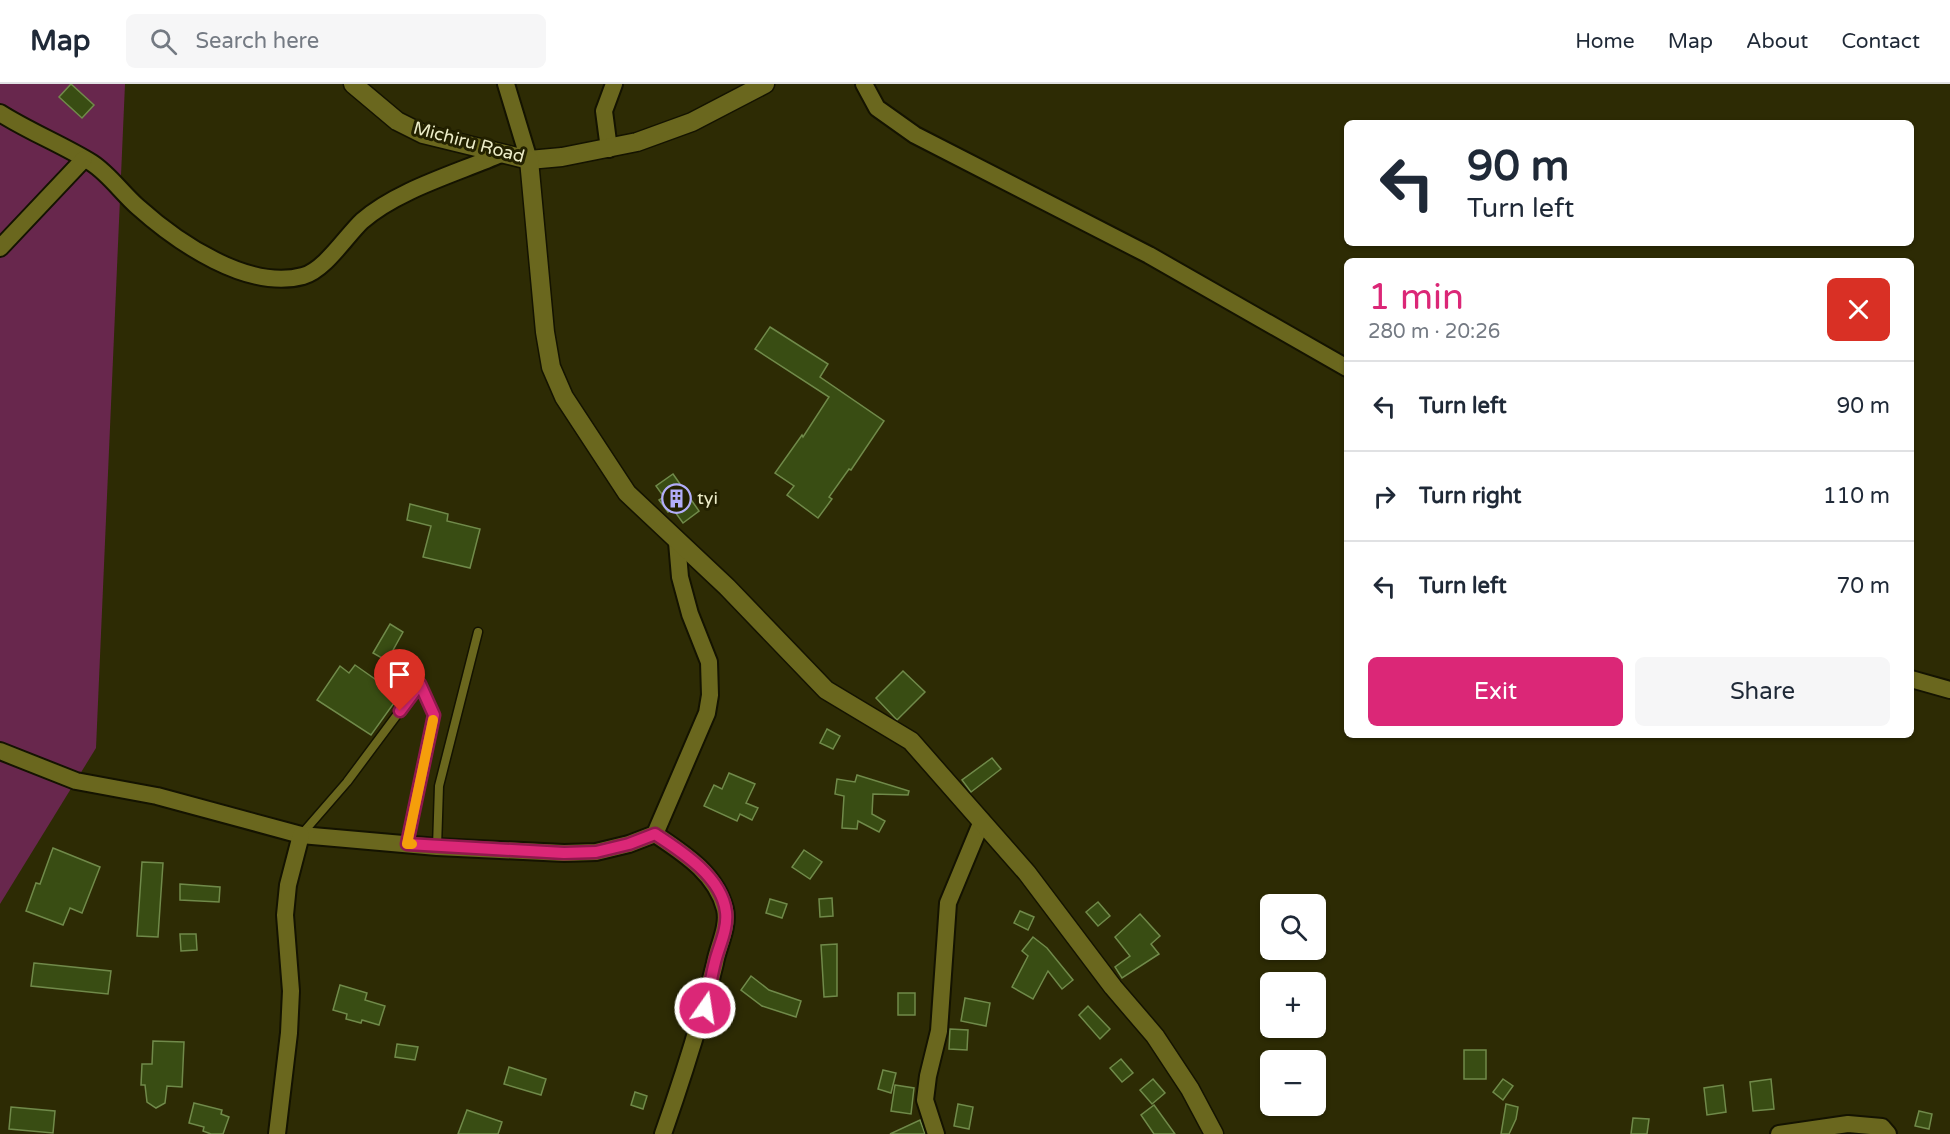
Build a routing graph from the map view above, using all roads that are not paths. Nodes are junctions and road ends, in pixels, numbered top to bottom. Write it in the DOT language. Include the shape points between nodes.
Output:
graph roads {
  1 [pos="353,84"];
  2 [pos="506,84"];
  3 [pos="615,84"];
  4 [pos="765,84"];
  5 [pos="864,84"];
  6 [pos="0,113"];
  7 [pos="609,149"];
  8 [pos="501,154"];
  9 [pos="84,159"];
  10 [pos="529,160"];
  11 [pos="0,248"];
  12 [pos="1344,366"];
  13 [pos="677,542"];
  14 [pos="478,632"];
  15 [pos="1914,680"];
  16 [pos="1950,690"];
  17 [pos="0,752"];
  18 [pos="982,821"];
  19 [pos="301,834"];
  20 [pos="655,834"];
  21 [pos="407,844"];
  22 [pos="437,847"];
  23 [pos="277,1134"];
  24 [pos="663,1134"];
  25 [pos="936,1134"];
  26 [pos="1214,1134"];
  27 [pos="1779,1134"];
  28 [pos="1888,1134"];
  1 -- 8 [label="street, Michiru Road" via="397,121 423,134"];
  2 -- 10 [label="street"];
  3 -- 7 [label="street" via="604,111"];
  4 -- 7 [label="street, Michiru Road" via="692,122"];
  5 -- 12 [label="street" via="877,108 915,135 1149,255"];
  6 -- 9 [label="street"];
  7 -- 10 [label="street, Michiru Road"];
  8 -- 9 [label="street" via="400,196 362,221 318,268 305,276 284,279 254,276 230,268 180,240"];
  8 -- 10 [label="street, Michiru Road"];
  9 -- 11 [label="street"];
  10 -- 13 [label="street" via="551,366 564,397 627,493"];
  13 -- 18 [label="street" via="727,587 826,690 911,741"];
  13 -- 20 [label="street" via="680,577 709,662 710,695 707,713"];
  14 -- 22 [label="lane" via="439,786"];
  15 -- 16 [label="street"];
  17 -- 19 [label="street" via="76,781 157,796"];
  18 -- 25 [label="street" via="948,903 939,1030 926,1100"];
  18 -- 26 [label="street" via="1028,873 1113,987 1155,1036"];
  19 -- 21 [label="street"];
  19 -- 21 [label="lane" via="347,782 420,684 434,715"];
  19 -- 23 [label="street" via="285,915 291,991"];
  20 -- 22 [label="street" via="596,852"];
  20 -- 24 [label="street" via="705,872 726,911 700,1024"];
  21 -- 22 [label="street"];
  27 -- 28 [label="street" via="1848,1124 1882,1127"];
}
